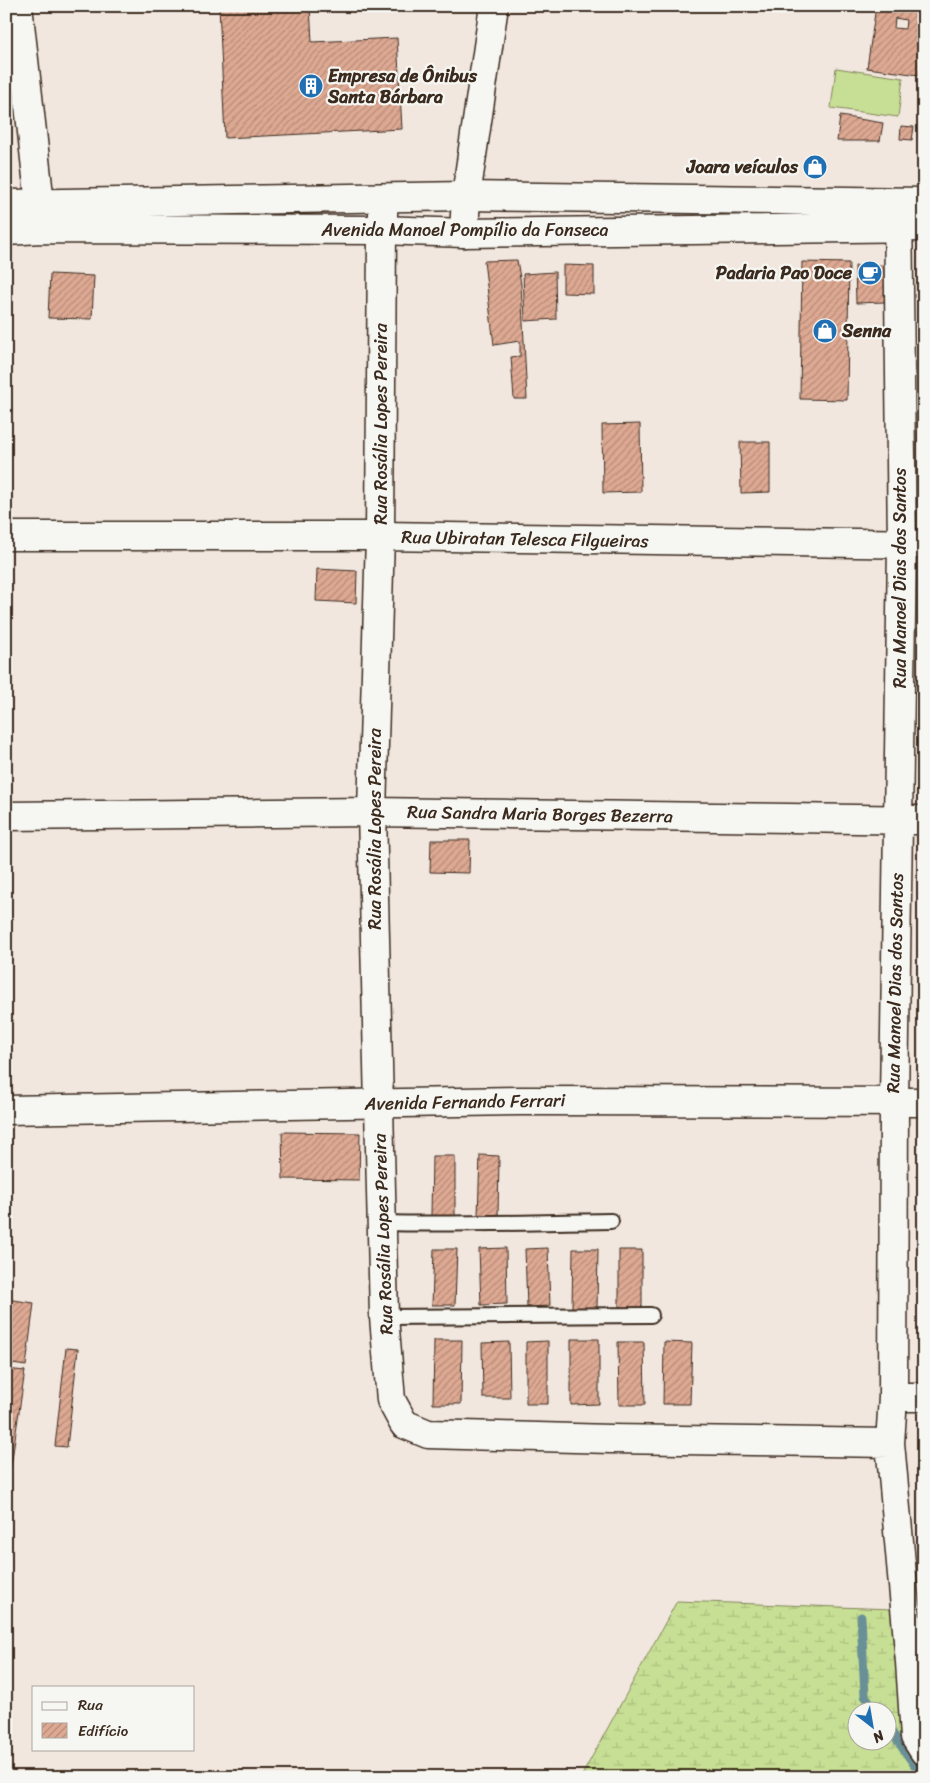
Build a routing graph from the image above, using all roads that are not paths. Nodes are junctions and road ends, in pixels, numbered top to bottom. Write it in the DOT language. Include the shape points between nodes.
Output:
graph roads {
  1 [pos="18,6"];
  2 [pos="494,6"];
  3 [pos="466,196"];
  4 [pos="384,198"];
  5 [pos="6,205"];
  6 [pos="911,215"];
  7 [pos="40,216"];
  8 [pos="382,230"];
  9 [pos="6,231"];
  10 [pos="464,232"];
  11 [pos="6,536"];
  12 [pos="380,536"];
  13 [pos="913,545"];
  14 [pos="372,812"];
  15 [pos="6,816"];
  16 [pos="911,820"];
  17 [pos="894,1102"];
  18 [pos="924,1102"];
  19 [pos="378,1103"];
  20 [pos="6,1110"];
  21 [pos="610,1221"];
  22 [pos="383,1223"];
  23 [pos="651,1315"];
  24 [pos="384,1318"];
  25 [pos="893,1397"];
  26 [pos="924,1397"];
  27 [pos="890,1443"];
  28 [pos="917,1662"];
  29 [pos="919,1744"];
  1 -- 7 [label="street"];
  2 -- 3 [label="street"];
  3 -- 4 [label="street, Avenida Manoel Pompílio da Fonseca"];
  3 -- 6 [label="street, Avenida Manoel Pompílio da Fonseca"];
  3 -- 10 [label="street"];
  4 -- 7 [label="street, Avenida Manoel Pompílio da Fonseca"];
  4 -- 8 [label="street, Rua Rosália Lopes Pereira"];
  5 -- 7 [label="street, Avenida Manoel Pompílio da Fonseca"];
  6 -- 10 [label="street, Avenida Manoel Pompílio da Fonseca"];
  6 -- 13 [label="street, Rua Manoel Dias dos Santos"];
  7 -- 8 [label="street, Avenida Manoel Pompílio da Fonseca"];
  7 -- 9 [label="street, Avenida Manoel Pompílio da Fonseca"];
  8 -- 10 [label="street, Avenida Manoel Pompílio da Fonseca"];
  8 -- 12 [label="street, Rua Rosália Lopes Pereira"];
  11 -- 12 [label="street, Rua Ubiratan Telesca Filgueiras"];
  12 -- 13 [label="street, Rua Ubiratan Telesca Filgueiras"];
  12 -- 14 [label="street, Rua Rosália Lopes Pereira"];
  13 -- 16 [label="street, Rua Manoel Dias dos Santos"];
  14 -- 15 [label="street, Rua Sandra Maria Borges Bezerra"];
  14 -- 16 [label="street, Rua Sandra Maria Borges Bezerra"];
  14 -- 19 [label="street, Rua Rosália Lopes Pereira"];
  16 -- 17 [label="street, Rua Manoel Dias dos Santos"];
  17 -- 18 [label="street, Avenida Fernando Ferrari"];
  17 -- 19 [label="street, Avenida Fernando Ferrari"];
  17 -- 25 [label="street, Rua Manoel Dias dos Santos"];
  19 -- 20 [label="street, Avenida Fernando Ferrari"];
  19 -- 22 [label="street, Rua Rosália Lopes Pereira"];
  21 -- 22 [label="lane"];
  22 -- 24 [label="street, Rua Rosália Lopes Pereira"];
  23 -- 24 [label="lane"];
  24 -- 27 [label="street, Rua Rosália Lopes Pereira" via="390,1400 404,1424 428,1434"];
  25 -- 26 [label="street"];
  25 -- 27 [label="street, Rua Manoel Dias dos Santos"];
  27 -- 28 [label="street, Rua Manoel Dias dos Santos"];
  28 -- 29 [label="street, Rua Manoel Dias dos Santos"];
}
